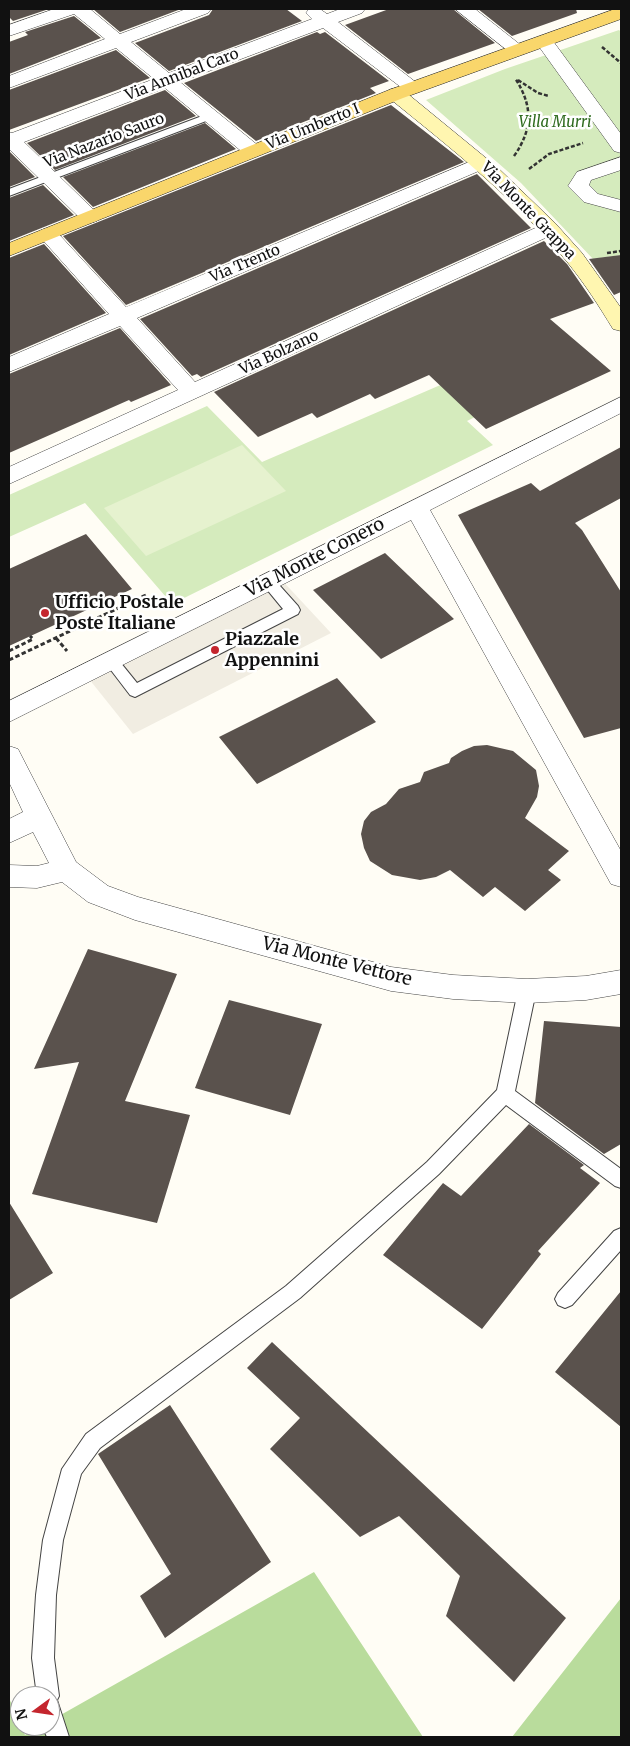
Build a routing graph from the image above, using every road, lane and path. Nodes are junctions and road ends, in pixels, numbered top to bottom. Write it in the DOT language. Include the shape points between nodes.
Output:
graph roads {
  1 [pos="70,9"];
  2 [pos="79,9"];
  3 [pos="202,9"];
  4 [pos="310,9"];
  5 [pos="356,9"];
  6 [pos="469,10"];
  7 [pos="621,13"];
  8 [pos="326,21"];
  9 [pos="9,31"];
  10 [pos="118,41"];
  11 [pos="544,41"];
  12 [pos="599,45"];
  13 [pos="518,50"];
  14 [pos="621,62"];
  15 [pos="510,74"];
  16 [pos="166,80"];
  17 [pos="9,82"];
  18 [pos="405,91"];
  19 [pos="597,112"];
  20 [pos="210,116"];
  21 [pos="9,140"];
  22 [pos="621,147"];
  23 [pos="253,152"];
  24 [pos="481,162"];
  25 [pos="508,163"];
  26 [pos="621,163"];
  27 [pos="526,171"];
  28 [pos="49,178"];
  29 [pos="9,193"];
  30 [pos="621,206"];
  31 [pos="90,217"];
  32 [pos="549,230"];
  33 [pos="48,234"];
  34 [pos="9,250"];
  35 [pos="122,316"];
  36 [pos="621,324"];
  37 [pos="9,365"];
  38 [pos="192,392"];
  39 [pos="621,404"];
  40 [pos="9,476"];
  41 [pos="416,507"];
  42 [pos="267,582"];
  43 [pos="148,594"];
  44 [pos="38,646"];
  45 [pos="9,650"];
  46 [pos="9,660"];
  47 [pos="111,661"];
  48 [pos="9,712"];
  49 [pos="9,756"];
  50 [pos="39,816"];
  51 [pos="9,832"];
  52 [pos="66,870"];
  53 [pos="9,876"];
  54 [pos="621,876"];
  55 [pos="621,982"];
  56 [pos="527,991"];
  57 [pos="506,1094"];
  58 [pos="621,1180"];
  59 [pos="621,1237"];
  60 [pos="565,1299"];
  61 [pos="47,1686"];
  1 -- 9 [label="street"];
  2 -- 10 [label="street"];
  3 -- 10 [label="street"];
  4 -- 8 [label="street"];
  5 -- 8 [label="street, Via Annibal Caro"];
  6 -- 13 [label="street"];
  7 -- 11 [label="main road, Via Umberto I"];
  8 -- 16 [label="street, Via Annibal Caro"];
  8 -- 18 [label="street"];
  10 -- 16 [label="street"];
  10 -- 17 [label="street"];
  11 -- 13 [label="main road, Via Umberto I"];
  11 -- 19 [label="street"];
  12 -- 14 [label="path"];
  13 -- 18 [label="main road, Via Umberto I"];
  15 -- 25 [label="path" via="526,93 531,114 526,141"];
  16 -- 20 [label="street"];
  16 -- 21 [label="street, Via Annibal Caro"];
  18 -- 23 [label="main road, Via Umberto I"];
  18 -- 24 [label="street, Via Monte Grappa"];
  19 -- 22 [label="street"];
  19 -- 27 [label="path" via="586,142 549,154"];
  20 -- 23 [label="street"];
  20 -- 28 [label="lane, Via Nazario Sauro"];
  21 -- 28 [label="street"];
  23 -- 31 [label="main road, Via Umberto I"];
  24 -- 32 [label="street, Via Monte Grappa"];
  24 -- 35 [label="street, Via Trento"];
  26 -- 30 [label="street" via="584,176 578,186 591,198"];
  28 -- 29 [label="lane, Via Nazario Sauro"];
  28 -- 31 [label="street"];
  31 -- 33 [label="main road, Via Umberto I"];
  32 -- 36 [label="street, Via Monte Grappa" via="596,284"];
  32 -- 38 [label="street, Via Bolzano"];
  33 -- 34 [label="main road, Via Umberto I"];
  33 -- 35 [label="street"];
  35 -- 37 [label="street, Via Trento"];
  35 -- 38 [label="street"];
  38 -- 40 [label="street, Via Bolzano"];
  39 -- 41 [label="street, Via Monte Conero"];
  41 -- 42 [label="street, Via Monte Conero"];
  41 -- 54 [label="street"];
  42 -- 47 [label="street, Via Monte Conero"];
  42 -- 47 [label="lane" via="293,610 135,691"];
  43 -- 44 [label="path"];
  44 -- 45 [label="path" via="32,638"];
  44 -- 46 [label="path"];
  47 -- 48 [label="street, Via Monte Conero"];
  49 -- 50 [label="street"];
  50 -- 51 [label="street"];
  50 -- 52 [label="street"];
  52 -- 53 [label="street" via="37,877"];
  52 -- 56 [label="street, Via Monte Vettore" via="98,894 135,908 391,979 453,987"];
  55 -- 56 [label="street, Via Monte Vettore" via="586,988"];
  56 -- 57 [label="lane"];
  57 -- 58 [label="lane"];
  57 -- 61 [label="lane" via="433,1168 293,1292 93,1441 72,1469 53,1540 43,1658"];
  59 -- 60 [label="lane"];
}
